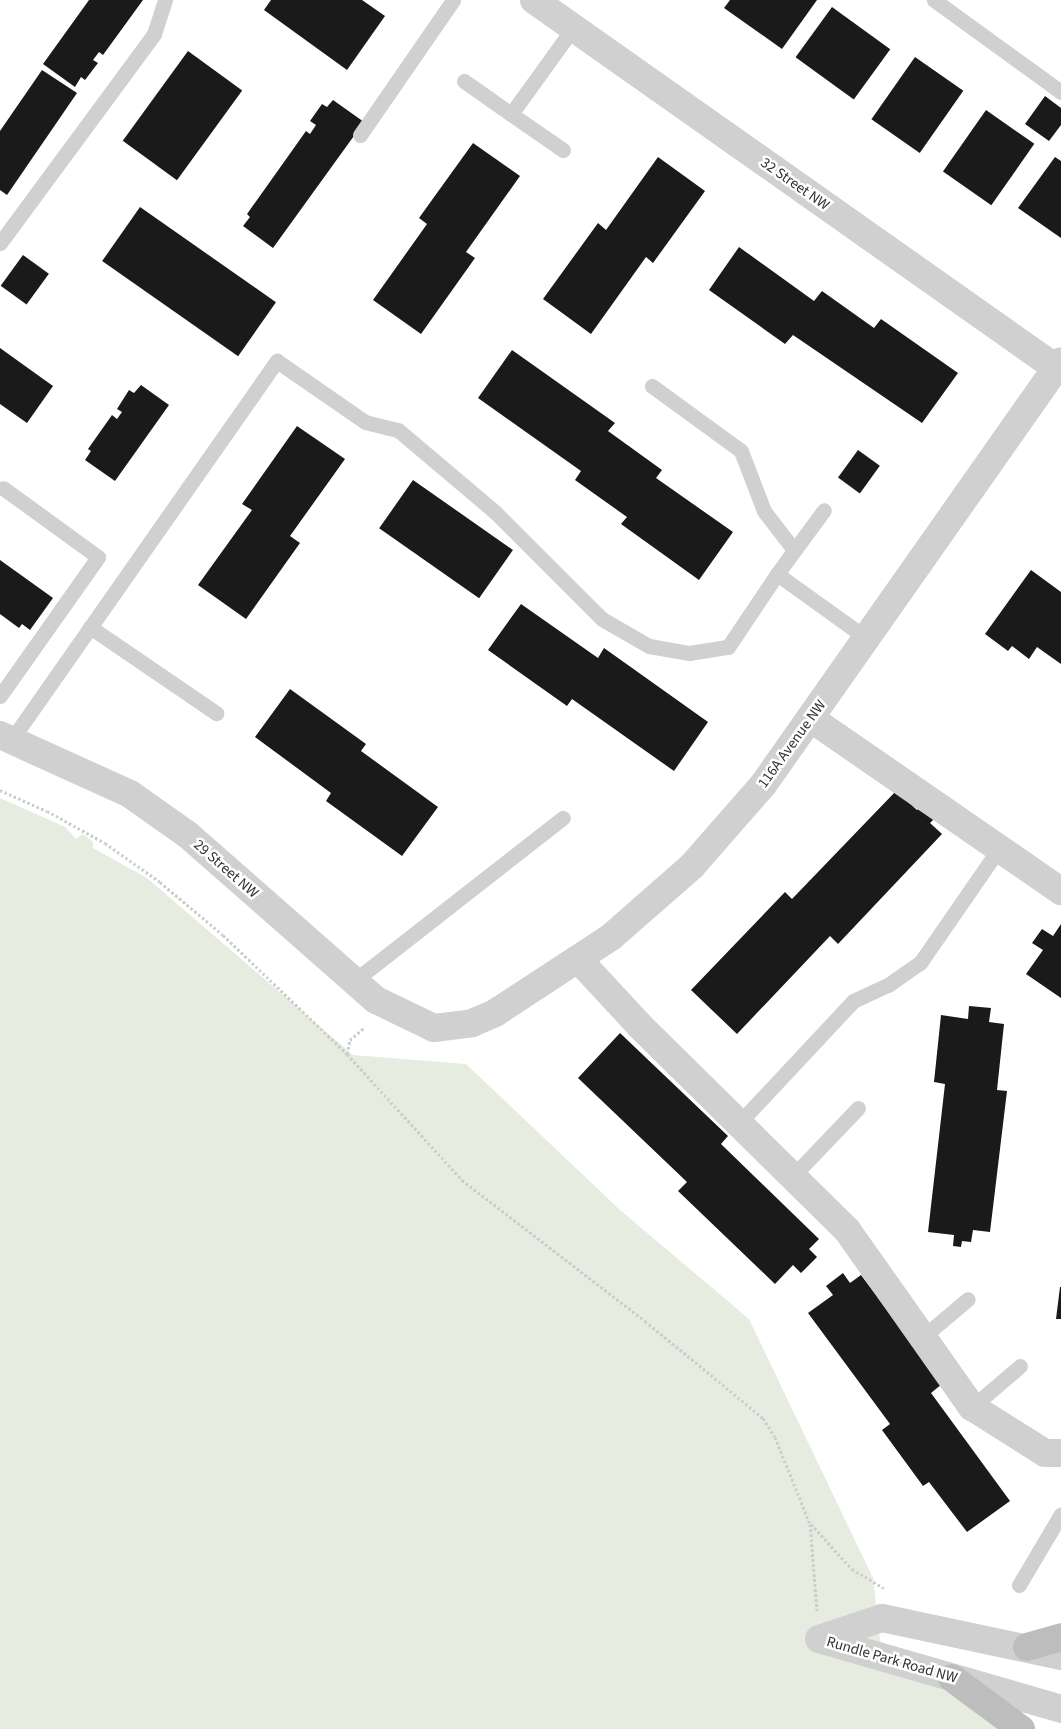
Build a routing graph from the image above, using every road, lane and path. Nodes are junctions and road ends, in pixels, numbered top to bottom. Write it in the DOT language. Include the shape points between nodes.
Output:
graph roads {
  1 [pos="165,0"];
  2 [pos="453,0"];
  3 [pos="534,0"];
  4 [pos="934,0"];
  5 [pos="573,28"];
  6 [pos="464,81"];
  7 [pos="1061,92"];
  8 [pos="510,114"];
  9 [pos="360,135"];
  10 [pos="563,150"];
  11 [pos="0,242"];
  12 [pos="1058,365"];
  13 [pos="652,386"];
  14 [pos="2,488"];
  15 [pos="824,510"];
  16 [pos="794,550"];
  17 [pos="777,574"];
  18 [pos="90,626"];
  19 [pos="866,638"];
  20 [pos="0,696"];
  21 [pos="216,713"];
  22 [pos="810,718"];
  23 [pos="6,737"];
  24 [pos="0,790"];
  25 [pos="563,818"];
  26 [pos="1000,847"];
  27 [pos="1061,891"];
  28 [pos="578,959"];
  29 [pos="354,981"];
  30 [pos="434,1028"];
  31 [pos="858,1108"];
  32 [pos="739,1123"];
  33 [pos="793,1176"];
  34 [pos="968,1299"];
  35 [pos="924,1336"];
  36 [pos="1020,1366"];
  37 [pos="972,1407"];
  38 [pos="1061,1453"];
  39 [pos="1061,1514"];
  40 [pos="810,1524"];
  41 [pos="1019,1585"];
  42 [pos="889,1590"];
  43 [pos="1061,1637"];
  44 [pos="819,1639"];
  45 [pos="1027,1647"];
  46 [pos="1061,1656"];
  47 [pos="952,1678"];
  48 [pos="1061,1709"];
  49 [pos="1021,1729"];
  1 -- 11 [label="lane" via="154,34"];
  2 -- 9 [label="lane"];
  3 -- 5 [label="street, 32 Street NW"];
  4 -- 7 [label="lane"];
  5 -- 8 [label="lane"];
  5 -- 12 [label="street, 32 Street NW"];
  6 -- 8 [label="lane"];
  8 -- 10 [label="lane"];
  12 -- 19 [label="street, 116A Avenue NW"];
  13 -- 16 [label="lane" via="741,451 764,511"];
  14 -- 20 [label="lane" via="98,557"];
  15 -- 16 [label="lane"];
  16 -- 17 [label="lane"];
  17 -- 18 [label="lane" via="728,647 689,653 649,646 602,619 495,512 398,430 365,422 277,361"];
  17 -- 19 [label="lane"];
  18 -- 21 [label="lane"];
  18 -- 23 [label="lane"];
  19 -- 22 [label="street, 116A Avenue NW"];
  22 -- 26 [label="street"];
  22 -- 28 [label="street, 116A Avenue NW" via="764,785 692,866 611,937"];
  23 -- 29 [label="street, 29 Street NW" via="130,794 188,835"];
  24 -- 40 [label="path" via="105,843 160,882 223,935 347,1054 462,1180 645,1321 763,1418 775,1438"];
  25 -- 29 [label="lane"];
  26 -- 27 [label="street"];
  26 -- 32 [label="lane" via="920,963 888,985 853,1002"];
  28 -- 30 [label="street, 116A Avenue NW" via="495,1014 472,1023"];
  28 -- 32 [label="street" via="640,1026"];
  29 -- 30 [label="street, 29 Street NW" via="376,1000"];
  31 -- 33 [label="lane"];
  32 -- 33 [label="street"];
  33 -- 35 [label="street" via="847,1230"];
  34 -- 35 [label="lane"];
  35 -- 37 [label="street"];
  36 -- 37 [label="lane"];
  37 -- 38 [label="street" via="1045,1453"];
  39 -- 41 [label="lane"];
  40 -- 42 [label="path" via="858,1574"];
  40 -- 44 [label="path"];
  43 -- 45 [label="main road"];
  44 -- 45 [label="street, Rundle Park Road NW" via="882,1618"];
  44 -- 47 [label="street, Rundle Park Road NW"];
  45 -- 46 [label="street, Rundle Park Road NW"];
  47 -- 48 [label="street, Rundle Park Road NW"];
  47 -- 49 [label="main road"];
}
